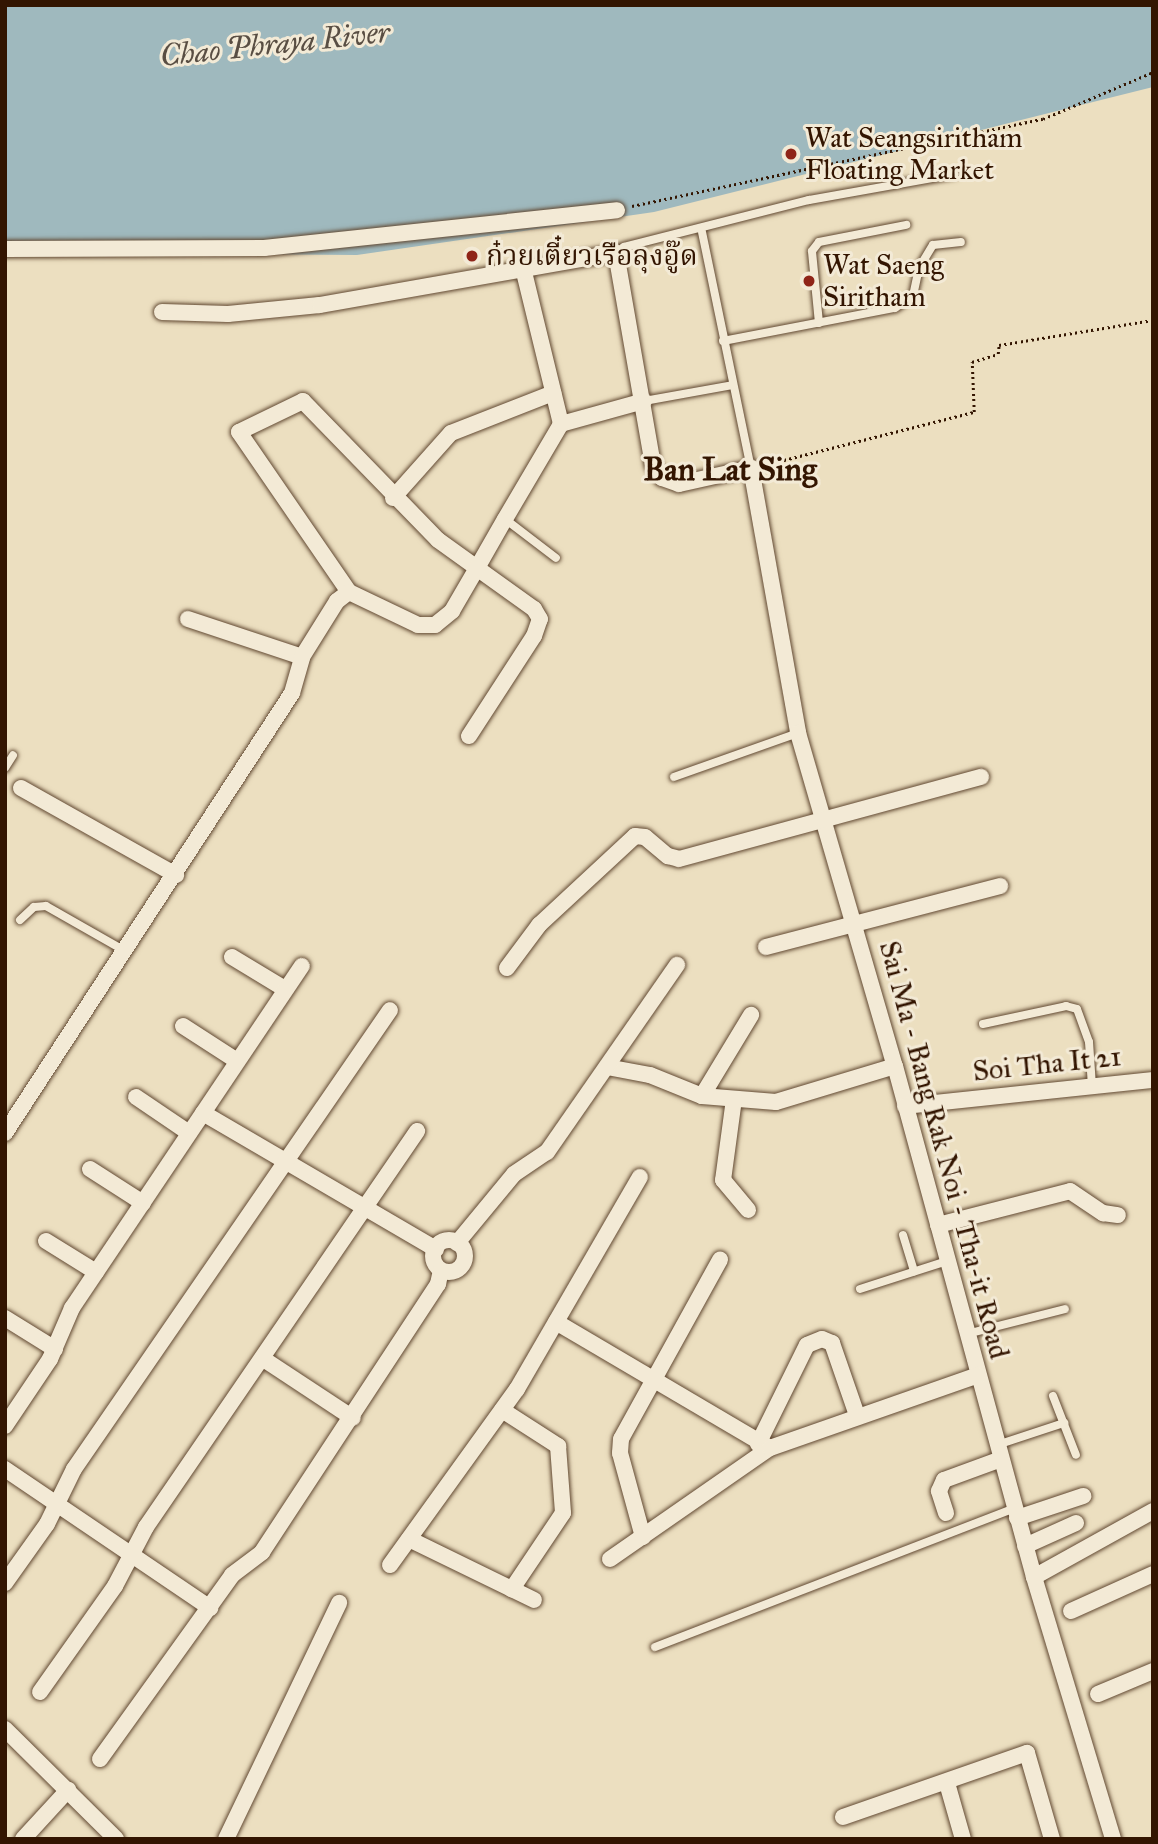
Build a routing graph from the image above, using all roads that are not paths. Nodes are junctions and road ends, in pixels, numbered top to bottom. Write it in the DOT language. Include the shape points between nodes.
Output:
graph roads {
  1 [pos="955,174"];
  2 [pos="617,209"];
  3 [pos="906,225"];
  4 [pos="702,232"];
  5 [pos="961,242"];
  6 [pos="5,249"];
  7 [pos="616,253"];
  8 [pos="523,268"];
  9 [pos="162,312"];
  10 [pos="819,323"];
  11 [pos="723,341"];
  12 [pos="733,385"];
  13 [pos="554,393"];
  14 [pos="644,401"];
  15 [pos="561,424"];
  16 [pos="751,468"];
  17 [pos="393,498"];
  18 [pos="505,519"];
  19 [pos="556,558"];
  20 [pos="477,568"];
  21 [pos="349,592"];
  22 [pos="188,619"];
  23 [pos="302,657"];
  24 [pos="798,733"];
  25 [pos="469,736"];
  26 [pos="13,755"];
  27 [pos="5,768"];
  28 [pos="674,777"];
  29 [pos="981,777"];
  30 [pos="21,788"];
  31 [pos="821,817"];
  32 [pos="176,875"];
  33 [pos="1000,886"];
  34 [pos="20,920"];
  35 [pos="853,920"];
  36 [pos="766,947"];
  37 [pos="125,951"];
  38 [pos="232,957"];
  39 [pos="677,965"];
  40 [pos="302,966"];
  41 [pos="507,968"];
  42 [pos="285,989"];
  43 [pos="390,1010"];
  44 [pos="751,1015"];
  45 [pos="983,1024"];
  46 [pos="183,1026"];
  47 [pos="237,1060"];
  48 [pos="895,1066"];
  49 [pos="607,1067"];
  50 [pos="1153,1080"];
  51 [pos="1092,1086"];
  52 [pos="702,1096"];
  53 [pos="136,1097"];
  54 [pos="733,1099"];
  55 [pos="905,1106"];
  56 [pos="202,1113"];
  57 [pos="417,1131"];
  58 [pos="5,1133"];
  59 [pos="189,1133"];
  60 [pos="287,1164"];
  61 [pos="90,1169"];
  62 [pos="640,1177"];
  63 [pos="143,1203"];
  64 [pos="365,1209"];
  65 [pos="748,1210"];
  66 [pos="1118,1215"];
  67 [pos="937,1224"];
  68 [pos="903,1235"];
  69 [pos="46,1241"];
  70 [pos="457,1242"];
  71 [pos="436,1249"];
  72 [pos="720,1260"];
  73 [pos="947,1261"];
  74 [pos="441,1270"];
  75 [pos="914,1271"];
  76 [pos="96,1272"];
  77 [pos="860,1289"];
  78 [pos="1065,1309"];
  79 [pos="5,1318"];
  80 [pos="556,1322"];
  81 [pos="967,1334"];
  82 [pos="55,1349"];
  83 [pos="265,1360"];
  84 [pos="978,1375"];
  85 [pos="651,1381"];
  86 [pos="1053,1396"];
  87 [pos="502,1410"];
  88 [pos="857,1415"];
  89 [pos="353,1418"];
  90 [pos="1064,1423"];
  91 [pos="5,1426"];
  92 [pos="764,1446"];
  93 [pos="999,1452"];
  94 [pos="1076,1455"];
  95 [pos="5,1469"];
  96 [pos="1083,1496"];
  97 [pos="58,1505"];
  98 [pos="1153,1511"];
  99 [pos="946,1513"];
  100 [pos="1016,1513"];
  101 [pos="1076,1523"];
  102 [pos="643,1537"];
  103 [pos="408,1539"];
  104 [pos="1025,1546"];
  105 [pos="131,1555"];
  106 [pos="610,1559"];
  107 [pos="390,1565"];
  108 [pos="1153,1574"];
  109 [pos="1034,1577"];
  110 [pos="5,1583"];
  111 [pos="512,1589"];
  112 [pos="534,1600"];
  113 [pos="339,1603"];
  114 [pos="210,1608"];
  115 [pos="1071,1611"];
  116 [pos="655,1647"];
  117 [pos="1153,1671"];
  118 [pos="40,1692"];
  119 [pos="1098,1694"];
  120 [pos="5,1729"];
  121 [pos="100,1759"];
  122 [pos="947,1783"];
  123 [pos="68,1790"];
  124 [pos="843,1817"];
  125 [pos="23,1839"];
  126 [pos="116,1839"];
  127 [pos="226,1839"];
  128 [pos="964,1839"];
  129 [pos="1052,1839"];
  130 [pos="1113,1839"];
  1 -- 7 [label="lane" via="809,200 624,247"];
  2 -- 6 [label="street" via="340,242 151,251"];
  3 -- 10 [label="lane" via="819,242 812,251"];
  4 -- 11 [label="lane"];
  5 -- 10 [label="lane" via="933,245 925,254 917,290 908,302"];
  7 -- 8 [label="street"];
  7 -- 14 [label="street"];
  8 -- 9 [label="street" via="320,305 228,314"];
  8 -- 13 [label="street"];
  10 -- 11 [label="lane"];
  11 -- 12 [label="lane"];
  12 -- 14 [label="lane"];
  12 -- 16 [label="lane"];
  13 -- 15 [label="street"];
  13 -- 17 [label="street" via="451,433"];
  14 -- 15 [label="street"];
  14 -- 16 [label="street" via="653,465 662,478 679,484"];
  15 -- 18 [label="street"];
  16 -- 24 [label="street, Sai Ma - Bang Rak Noi - Tha-it Road"];
  17 -- 20 [label="street"];
  17 -- 21 [label="street" via="303,401 239,432"];
  18 -- 19 [label="lane"];
  18 -- 20 [label="street"];
  20 -- 21 [label="street" via="452,611 435,625 418,625"];
  20 -- 25 [label="street" via="540,619 534,636"];
  21 -- 23 [label="street" via="337,601"];
  22 -- 23 [label="street"];
  23 -- 32 [label="street" via="292,693"];
  24 -- 28 [label="lane"];
  24 -- 31 [label="street, Sai Ma - Bang Rak Noi - Tha-it Road"];
  26 -- 27 [label="lane"];
  29 -- 31 [label="street"];
  30 -- 32 [label="street"];
  31 -- 35 [label="street, Sai Ma - Bang Rak Noi - Tha-it Road"];
  31 -- 41 [label="street" via="679,859 645,837 635,836 539,925"];
  32 -- 37 [label="street"];
  33 -- 35 [label="street"];
  34 -- 37 [label="lane" via="34,907 46,906"];
  35 -- 36 [label="street"];
  35 -- 48 [label="street, Sai Ma - Bang Rak Noi - Tha-it Road"];
  37 -- 58 [label="street"];
  38 -- 42 [label="street"];
  39 -- 49 [label="street"];
  40 -- 42 [label="street"];
  42 -- 47 [label="street"];
  43 -- 60 [label="street"];
  44 -- 52 [label="street"];
  45 -- 51 [label="lane" via="1066,1006 1077,1009 1089,1042"];
  46 -- 47 [label="street"];
  47 -- 56 [label="street"];
  48 -- 54 [label="street" via="776,1102"];
  48 -- 55 [label="street, Sai Ma - Bang Rak Noi - Tha-it Road"];
  49 -- 52 [label="street" via="650,1075"];
  49 -- 70 [label="street" via="547,1152 513,1174"];
  50 -- 51 [label="street, Soi Tha It 21"];
  51 -- 55 [label="street, Soi Tha It 21"];
  52 -- 54 [label="street"];
  53 -- 59 [label="street"];
  54 -- 65 [label="street" via="723,1180"];
  55 -- 67 [label="street, Sai Ma - Bang Rak Noi - Tha-it Road"];
  56 -- 59 [label="street"];
  56 -- 60 [label="street"];
  57 -- 64 [label="street"];
  59 -- 63 [label="street"];
  60 -- 64 [label="street"];
  60 -- 97 [label="street" via="74,1469"];
  61 -- 63 [label="street"];
  62 -- 80 [label="street"];
  63 -- 76 [label="street"];
  64 -- 71 [label="street"];
  64 -- 83 [label="street"];
  66 -- 67 [label="street" via="1103,1213 1070,1191"];
  67 -- 73 [label="street, Sai Ma - Bang Rak Noi - Tha-it Road"];
  68 -- 75 [label="lane"];
  69 -- 76 [label="street"];
  70 -- 71 [label="street" via="442,1242"];
  70 -- 74 [label="street" via="465,1253 464,1262 453,1272"];
  71 -- 74 [label="street" via="434,1261"];
  72 -- 85 [label="street"];
  73 -- 75 [label="lane"];
  73 -- 81 [label="street, Sai Ma - Bang Rak Noi - Tha-it Road"];
  74 -- 89 [label="street" via="438,1284"];
  75 -- 77 [label="lane"];
  76 -- 82 [label="street" via="72,1308"];
  78 -- 81 [label="lane"];
  79 -- 82 [label="street"];
  80 -- 85 [label="street"];
  80 -- 87 [label="street"];
  81 -- 84 [label="street, Sai Ma - Bang Rak Noi - Tha-it Road"];
  82 -- 91 [label="street"];
  83 -- 89 [label="street"];
  83 -- 105 [label="street"];
  84 -- 88 [label="street"];
  84 -- 93 [label="street, Sai Ma - Bang Rak Noi - Tha-it Road"];
  85 -- 92 [label="street"];
  85 -- 102 [label="street" via="621,1438 620,1453"];
  86 -- 90 [label="lane"];
  87 -- 103 [label="street"];
  87 -- 111 [label="street" via="558,1446 563,1513"];
  88 -- 92 [label="street"];
  88 -- 92 [label="street" via="832,1343 822,1339 807,1345"];
  89 -- 114 [label="street" via="262,1552 232,1576"];
  90 -- 93 [label="lane"];
  90 -- 94 [label="lane"];
  92 -- 102 [label="street"];
  93 -- 99 [label="street" via="944,1480 939,1491"];
  93 -- 100 [label="street, Sai Ma - Bang Rak Noi - Tha-it Road"];
  95 -- 97 [label="street"];
  96 -- 100 [label="street"];
  97 -- 105 [label="street"];
  97 -- 110 [label="street"];
  98 -- 109 [label="street"];
  100 -- 104 [label="street, Sai Ma - Bang Rak Noi - Tha-it Road"];
  100 -- 116 [label="lane"];
  101 -- 104 [label="street"];
  102 -- 106 [label="street"];
  103 -- 107 [label="street"];
  103 -- 111 [label="street"];
  104 -- 109 [label="street, Sai Ma - Bang Rak Noi - Tha-it Road"];
  105 -- 114 [label="street"];
  105 -- 118 [label="street" via="115,1586"];
  108 -- 115 [label="street"];
  109 -- 130 [label="street, Sai Ma - Bang Rak Noi - Tha-it Road"];
  111 -- 112 [label="street"];
  113 -- 127 [label="street"];
  114 -- 121 [label="street"];
  117 -- 119 [label="street"];
  120 -- 123 [label="street"];
  122 -- 124 [label="street"];
  122 -- 128 [label="street"];
  122 -- 129 [label="street" via="1027,1753"];
  123 -- 125 [label="street"];
  123 -- 126 [label="street"];
}
